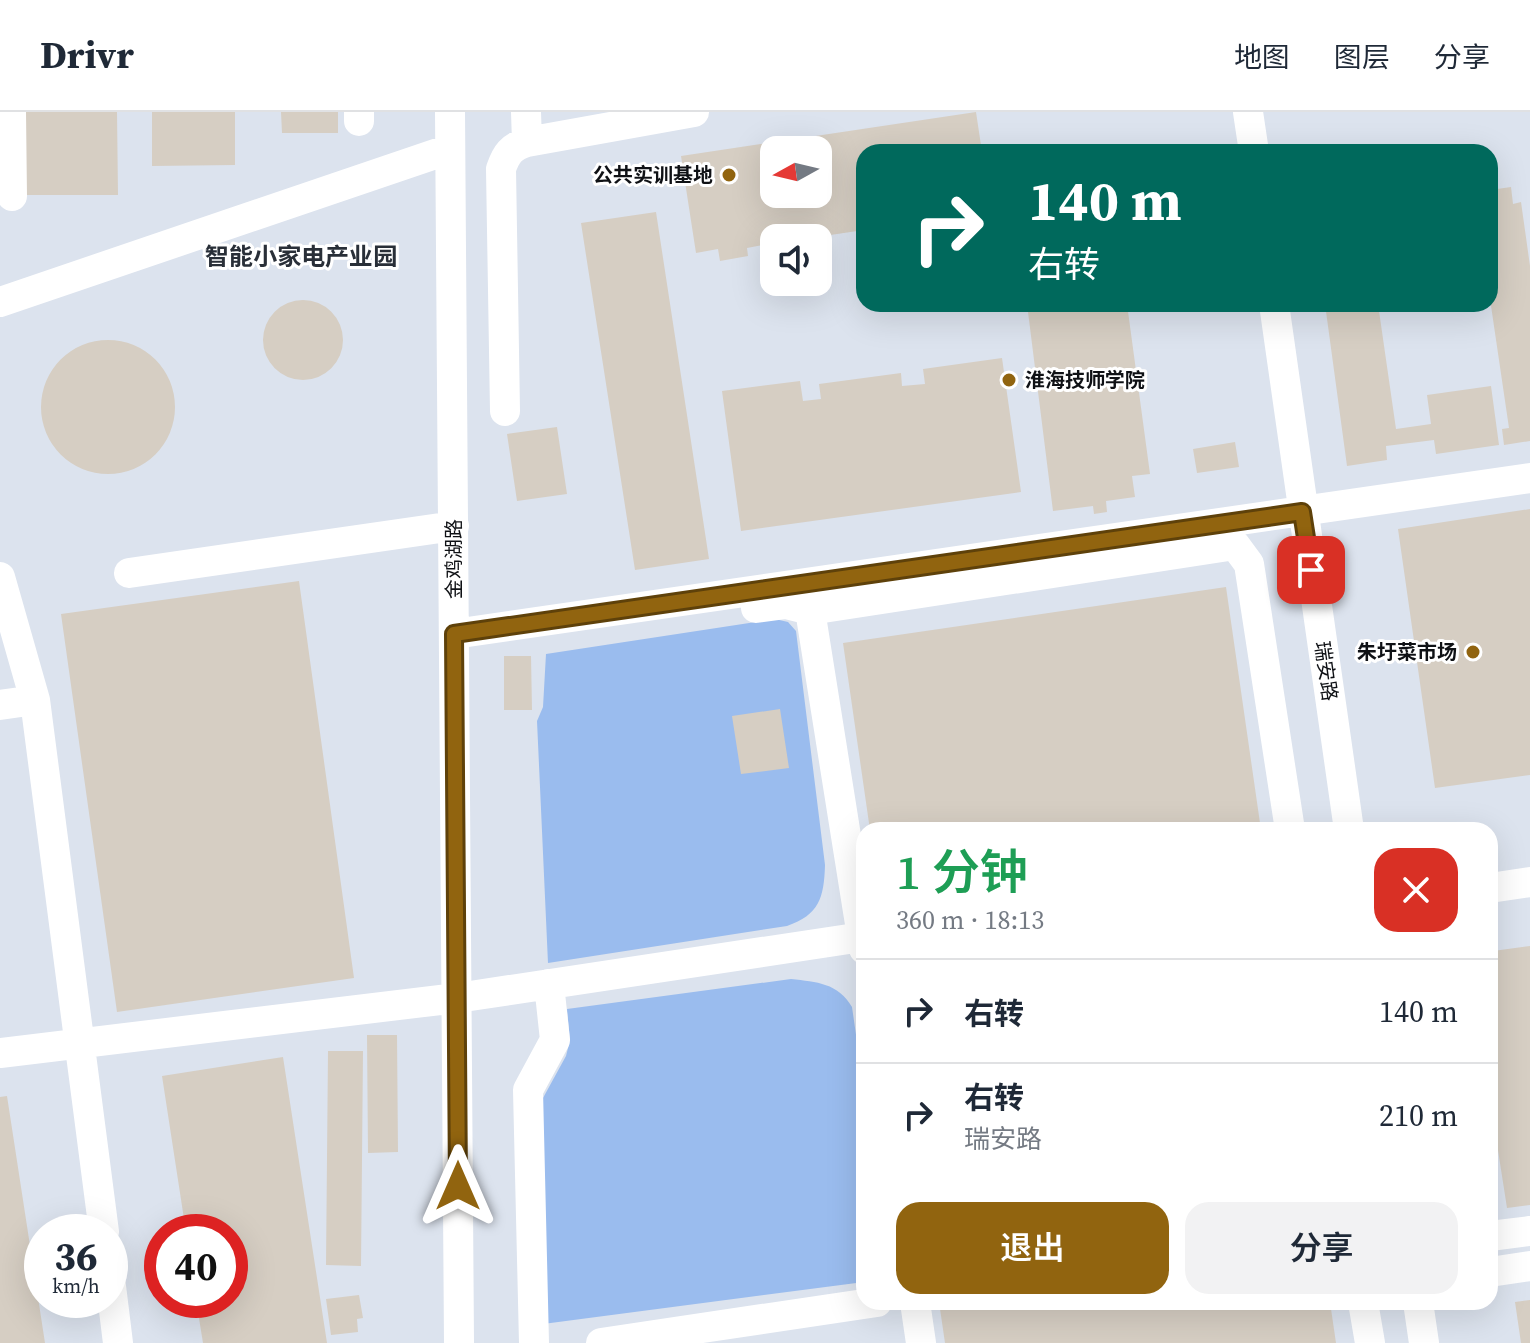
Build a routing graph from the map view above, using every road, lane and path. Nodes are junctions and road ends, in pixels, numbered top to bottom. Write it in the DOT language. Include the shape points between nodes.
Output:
graph roads {
  1 [pos="11,112"];
  2 [pos="450,112"];
  3 [pos="694,112"];
  4 [pos="1231,112"];
  5 [pos="1242,112"];
  6 [pos="1248,112"];
  7 [pos="527,127"];
  8 [pos="1253,144"];
  9 [pos="450,149"];
  10 [pos="12,196"];
  11 [pos="0,302"];
  12 [pos="1275,312"];
  13 [pos="505,411"];
  14 [pos="1530,478"];
  15 [pos="1302,512"];
  16 [pos="454,526"];
  17 [pos="129,573"];
  18 [pos="0,577"];
  19 [pos="810,610"];
  20 [pos="454,634"];
  21 [pos="519,643"];
  22 [pos="35,700"];
  23 [pos="0,705"];
  24 [pos="1289,822"];
  25 [pos="1348,822"];
  26 [pos="1530,882"];
  27 [pos="1498,887"];
  28 [pos="856,899"];
  29 [pos="856,944"];
  30 [pos="549,984"];
  31 [pos="457,998"];
  32 [pos="79,1041"];
  33 [pos="0,1053"];
  34 [pos="102,1214"];
  35 [pos="1530,1231"];
  36 [pos="1498,1235"];
  37 [pos="1530,1266"];
  38 [pos="1498,1271"];
  39 [pos="856,1305"];
  40 [pos="916,1310"];
  41 [pos="1364,1310"];
  42 [pos="1419,1310"];
  43 [pos="115,1318"];
  44 [pos="118,1343"];
  45 [pos="459,1343"];
  46 [pos="534,1343"];
  47 [pos="601,1343"];
  48 [pos="921,1343"];
  49 [pos="1370,1343"];
  50 [pos="1424,1343"];
  1 -- 10 [label="street"];
  2 -- 9 [label="street, 金鸡湖路"];
  3 -- 7 [label="street"];
  4 -- 5 [label="street"];
  6 -- 8 [label="street"];
  7 -- 13 [label="street" via="501,169"];
  9 -- 11 [label="street"];
  9 -- 16 [label="street, 金鸡湖路"];
  12 -- 15 [label="street, 瑞安路"];
  14 -- 15 [label="street"];
  15 -- 20 [label="street"];
  15 -- 25 [label="street, 瑞安路"];
  16 -- 17 [label="street"];
  16 -- 20 [label="street, 金鸡湖路"];
  18 -- 22 [label="street"];
  19 -- 21 [label="street" via="786,604"];
  19 -- 24 [label="street" via="1235,545 1249,564"];
  19 -- 28 [label="street"];
  20 -- 31 [label="street, 金鸡湖路"];
  22 -- 23 [label="street"];
  22 -- 32 [label="street"];
  26 -- 27 [label="street"];
  29 -- 30 [label="street"];
  30 -- 31 [label="street"];
  30 -- 46 [label="street" via="555,1040 528,1090"];
  31 -- 32 [label="street"];
  31 -- 45 [label="street, 金鸡湖路"];
  32 -- 33 [label="street"];
  32 -- 34 [label="street"];
  35 -- 36 [label="street"];
  37 -- 38 [label="street"];
  39 -- 47 [label="street"];
  40 -- 48 [label="street"];
  41 -- 49 [label="street"];
  42 -- 50 [label="street"];
  43 -- 44 [label="street"];
}
